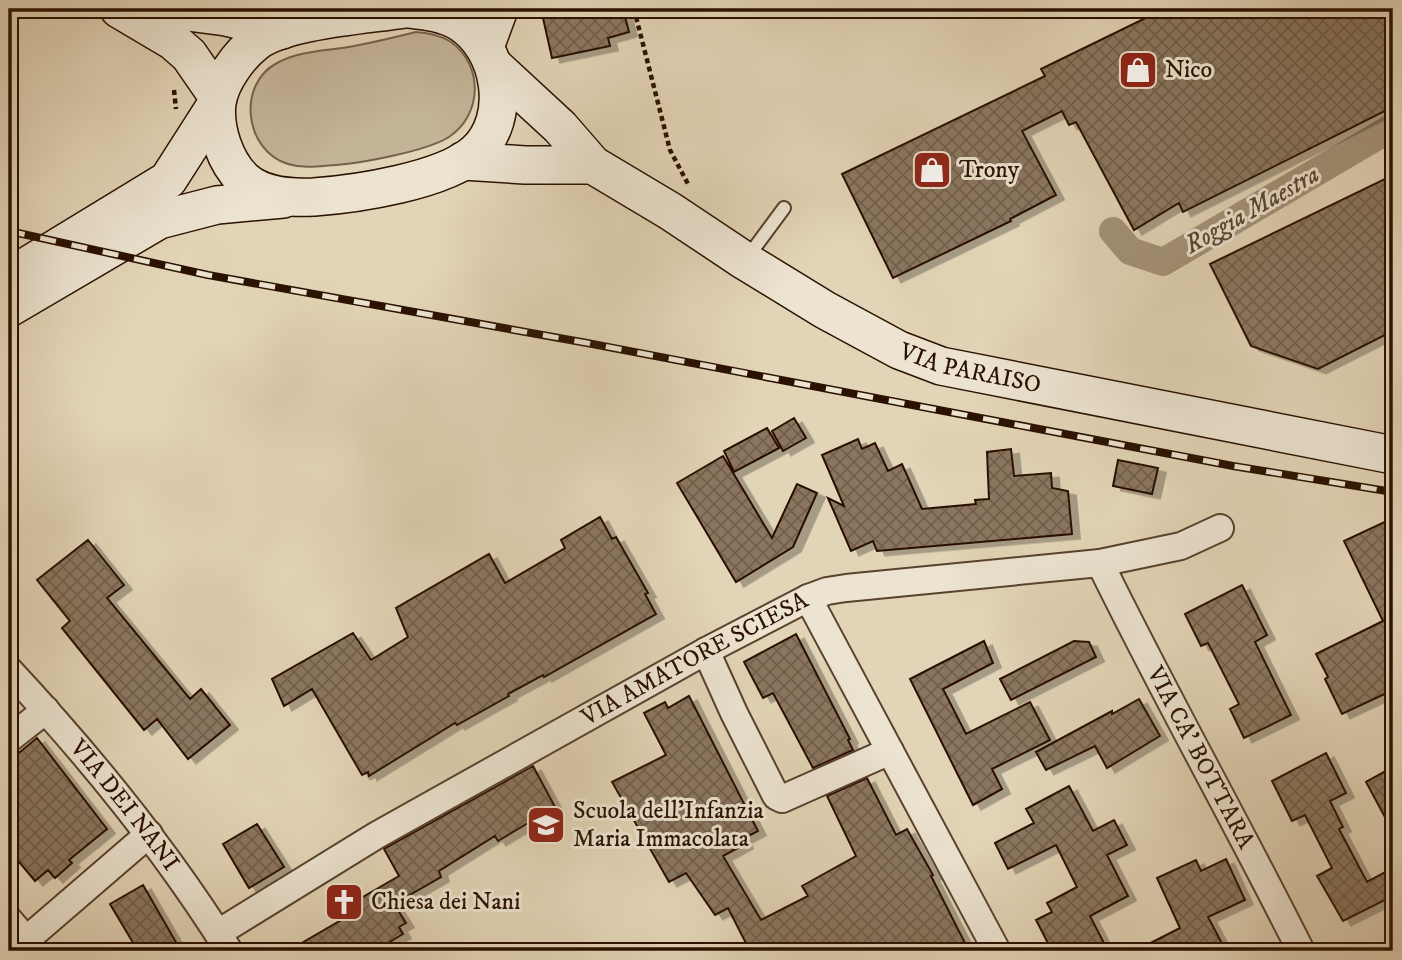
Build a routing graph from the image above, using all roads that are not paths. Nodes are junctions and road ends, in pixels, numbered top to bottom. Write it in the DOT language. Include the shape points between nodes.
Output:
graph roads {
  1 [pos="118,9"];
  2 [pos="165,9"];
  3 [pos="401,9"];
  4 [pos="499,9"];
  5 [pos="282,30"];
  6 [pos="489,57"];
  7 [pos="217,101"];
  8 [pos="464,161"];
  9 [pos="593,165"];
  10 [pos="300,198"];
  11 [pos="784,208"];
  12 [pos="745,261"];
  13 [pos="9,277"];
  14 [pos="9,308"];
  15 [pos="1393,455"];
  16 [pos="1220,528"];
  17 [pos="1100,563"];
  18 [pos="808,598"];
  19 [pos="706,651"];
  20 [pos="9,670"];
  21 [pos="46,710"];
  22 [pos="9,739"];
  23 [pos="890,751"];
  24 [pos="149,834"];
  25 [pos="9,920"];
  26 [pos="224,942"];
  27 [pos="997,951"];
  28 [pos="1301,951"];
  1 -- 7 [label="main road" via="189,55"];
  2 -- 5 [label="main road"];
  3 -- 5 [label="main road"];
  3 -- 6 [label="main road" via="436,12 460,22 477,36"];
  4 -- 6 [label="main road"];
  5 -- 7 [label="main road" via="258,40 236,60"];
  6 -- 8 [label="main road" via="498,88 496,116 488,138"];
  6 -- 9 [label="main road, VIA PARAISO"];
  7 -- 10 [label="main road" via="220,139 232,166 257,188"];
  7 -- 13 [label="main road" via="168,180"];
  8 -- 9 [label="main road"];
  8 -- 10 [label="main road" via="434,174 346,195"];
  9 -- 12 [label="main road, VIA PARAISO"];
  10 -- 14 [label="main road" via="217,205 159,220"];
  11 -- 12 [label="lane"];
  12 -- 15 [label="main road, VIA PARAISO" via="899,350 941,366"];
  16 -- 17 [label="street, VIA AMATORE SCIESA" via="1181,546"];
  17 -- 18 [label="street, VIA AMATORE SCIESA" via="846,588"];
  17 -- 28 [label="street, VIA CA' BOTTARA"];
  18 -- 19 [label="street, VIA AMATORE SCIESA"];
  18 -- 23 [label="street"];
  19 -- 23 [label="street" via="776,796 782,799"];
  19 -- 26 [label="street, VIA AMATORE SCIESA" via="377,835"];
  20 -- 21 [label="street, VIA DEI NANI"];
  21 -- 22 [label="street"];
  21 -- 24 [label="street, VIA DEI NANI"];
  23 -- 27 [label="street"];
  24 -- 25 [label="street" via="26,940"];
  24 -- 26 [label="street, VIA DEI NANI"];
}
